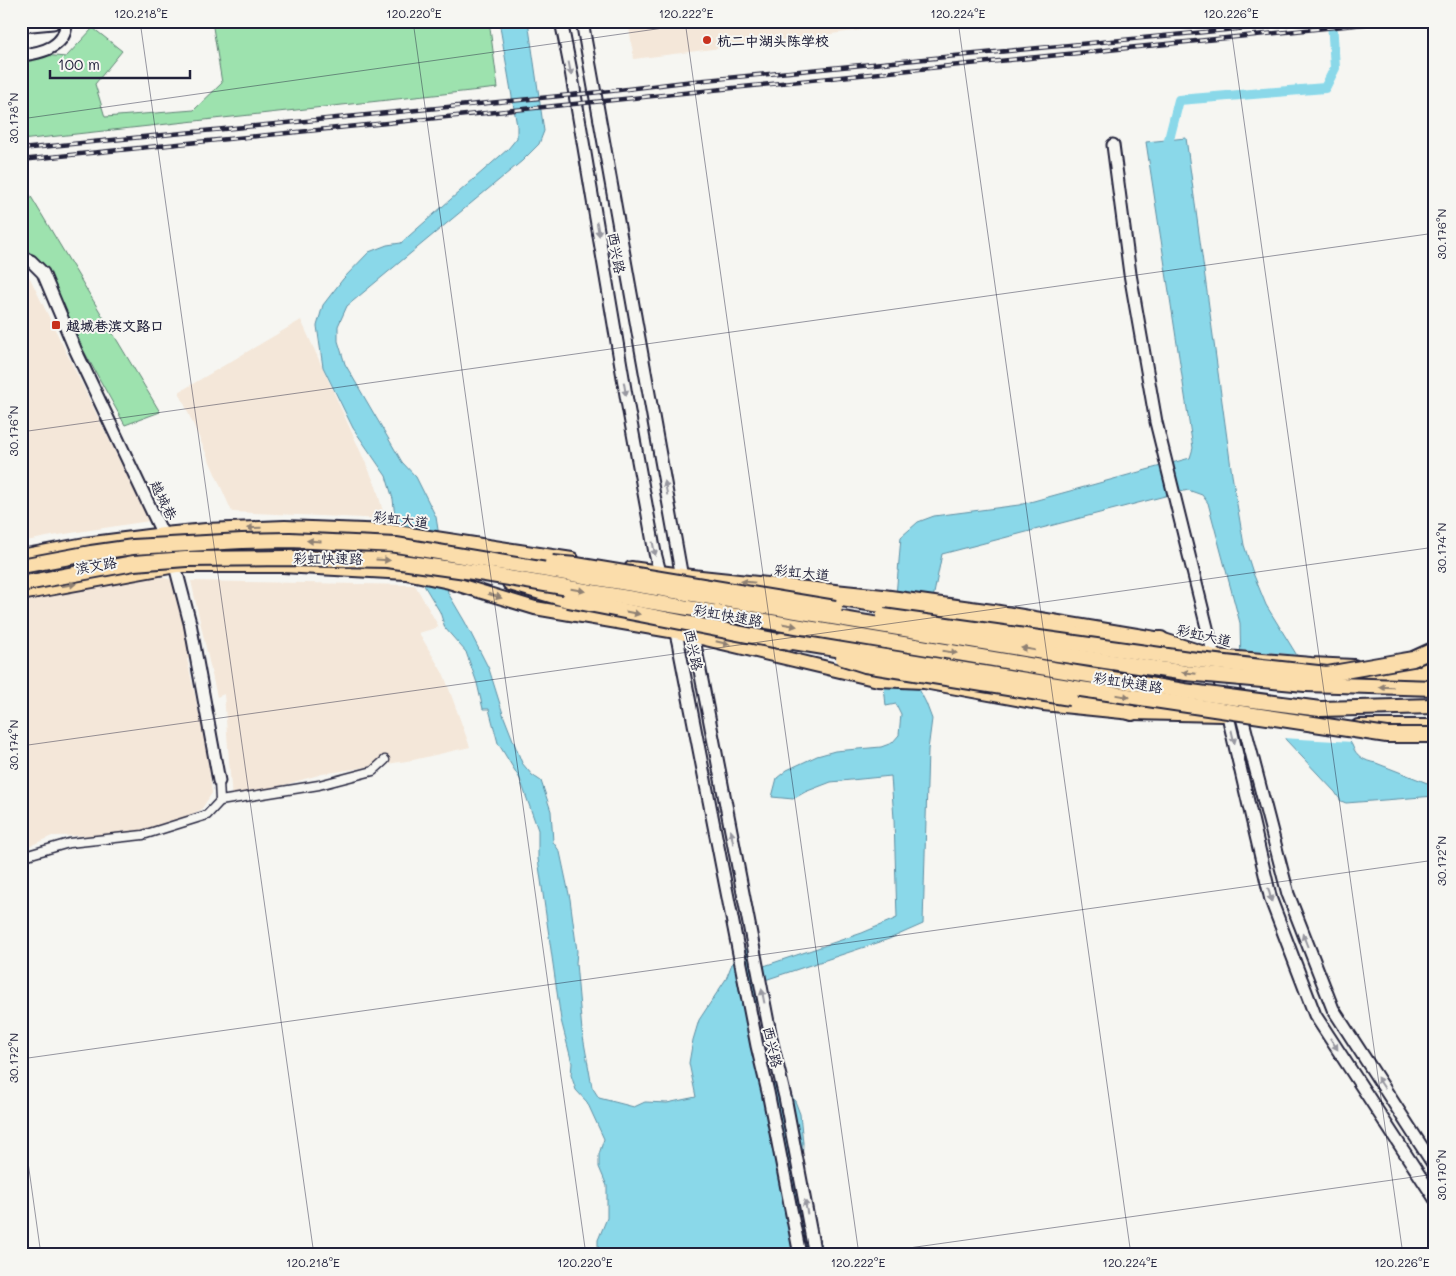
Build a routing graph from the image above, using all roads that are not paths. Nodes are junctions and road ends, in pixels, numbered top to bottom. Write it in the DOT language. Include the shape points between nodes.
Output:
graph roads {
  1 [pos="54,21"];
  2 [pos="66,21"];
  3 [pos="561,21"];
  4 [pos="582,21"];
  5 [pos="21,26"];
  6 [pos="21,55"];
  7 [pos="1113,146"];
  8 [pos="21,257"];
  9 [pos="164,534"];
  10 [pos="21,556"];
  11 [pos="464,556"];
  12 [pos="21,566"];
  13 [pos="176,566"];
  14 [pos="473,572"];
  15 [pos="659,572"];
  16 [pos="682,575"];
  17 [pos="21,584"];
  18 [pos="21,594"];
  19 [pos="788,599"];
  20 [pos="676,632"];
  21 [pos="781,640"];
  22 [pos="1161,640"];
  23 [pos="1435,648"];
  24 [pos="1224,656"];
  25 [pos="1435,671"];
  26 [pos="1327,674"];
  27 [pos="1435,688"];
  28 [pos="1435,706"];
  29 [pos="1132,713"];
  30 [pos="1228,715"];
  31 [pos="1242,717"];
  32 [pos="1435,726"];
  33 [pos="1387,735"];
  34 [pos="1435,735"];
  35 [pos="1435,742"];
  36 [pos="385,760"];
  37 [pos="219,781"];
  38 [pos="220,801"];
  39 [pos="21,857"];
  40 [pos="1435,1167"];
  41 [pos="1435,1199"];
  42 [pos="800,1255"];
  43 [pos="815,1255"];
  1 -- 5 [label="main road"];
  2 -- 6 [label="main road" via="67,31 62,40 50,48"];
  3 -- 15 [label="main road, 西兴路, one-way"];
  16 -- 4 [label="main road, 西兴路, one-way"];
  7 -- 24 [label="main road" via="1130,274 1154,413 1176,500"];
  8 -- 9 [label="main road, 越城巷" via="31,261 43,273 75,349"];
  9 -- 10 [label="main road, 滨文路"];
  9 -- 13 [label="main road, 越城巷"];
  15 -- 9 [label="main road, 彩虹大道, one-way" via="390,531 285,527"];
  11 -- 12 [label="highway, 彩虹快速路, one-way, bridge" via="396,545 242,541 133,547"];
  11 -- 19 [label="highway, bridge" via="576,564"];
  27 -- 11 [label="highway, 彩虹快速路, one-way, bridge" via="1306,684 1186,673"];
  18 -- 13 [label="main road, 滨文路, one-way"];
  13 -- 20 [label="main road, one-way" via="283,566 406,573 449,582 535,608"];
  13 -- 37 [label="main road, 越城巷" via="190,623"];
  17 -- 14 [label="highway, 彩虹快速路, one-way, bridge" via="134,563 186,559 387,560"];
  14 -- 21 [label="highway, one-way, bridge" via="568,600"];
  14 -- 28 [label="highway, 彩虹快速路, one-way, bridge" via="1184,691 1320,709"];
  15 -- 16 [label="main road, 彩虹大道"];
  15 -- 20 [label="main road, 西兴路"];
  22 -- 16 [label="main road, 彩虹大道, one-way" via="883,596"];
  43 -- 16 [label="main road, 西兴路, one-way"];
  19 -- 22 [label="highway, bridge" via="835,598 1127,642"];
  19 -- 26 [label="highway, bridge" via="878,615 1189,659"];
  20 -- 29 [label="main road, one-way" via="878,680 924,682 1042,704"];
  20 -- 42 [label="main road, 西兴路"];
  21 -- 29 [label="highway, bridge" via="865,665 1100,701"];
  21 -- 33 [label="highway, one-way, bridge"];
  22 -- 24 [label="main road, 彩虹大道"];
  23 -- 26 [label="highway, bridge" via="1413,659"];
  24 -- 25 [label="main road, 彩虹大道"];
  24 -- 30 [label="main road"];
  24 -- 31 [label="main road"];
  25 -- 26 [label="highway, bridge" via="1418,676"];
  29 -- 30 [label="main road"];
  30 -- 31 [label="main road"];
  30 -- 41 [label="main road, one-way" via="1271,900 1315,1015"];
  31 -- 32 [label="main road, bridge" via="1350,726"];
  40 -- 31 [label="main road, one-way" via="1332,1009 1288,894"];
  33 -- 34 [label="highway, bridge"];
  33 -- 35 [label="highway, bridge"];
  36 -- 38 [label="street" via="373,771 328,783"];
  37 -- 38 [label="street"];
  38 -- 39 [label="street" via="207,815 143,835 69,843"];
}
